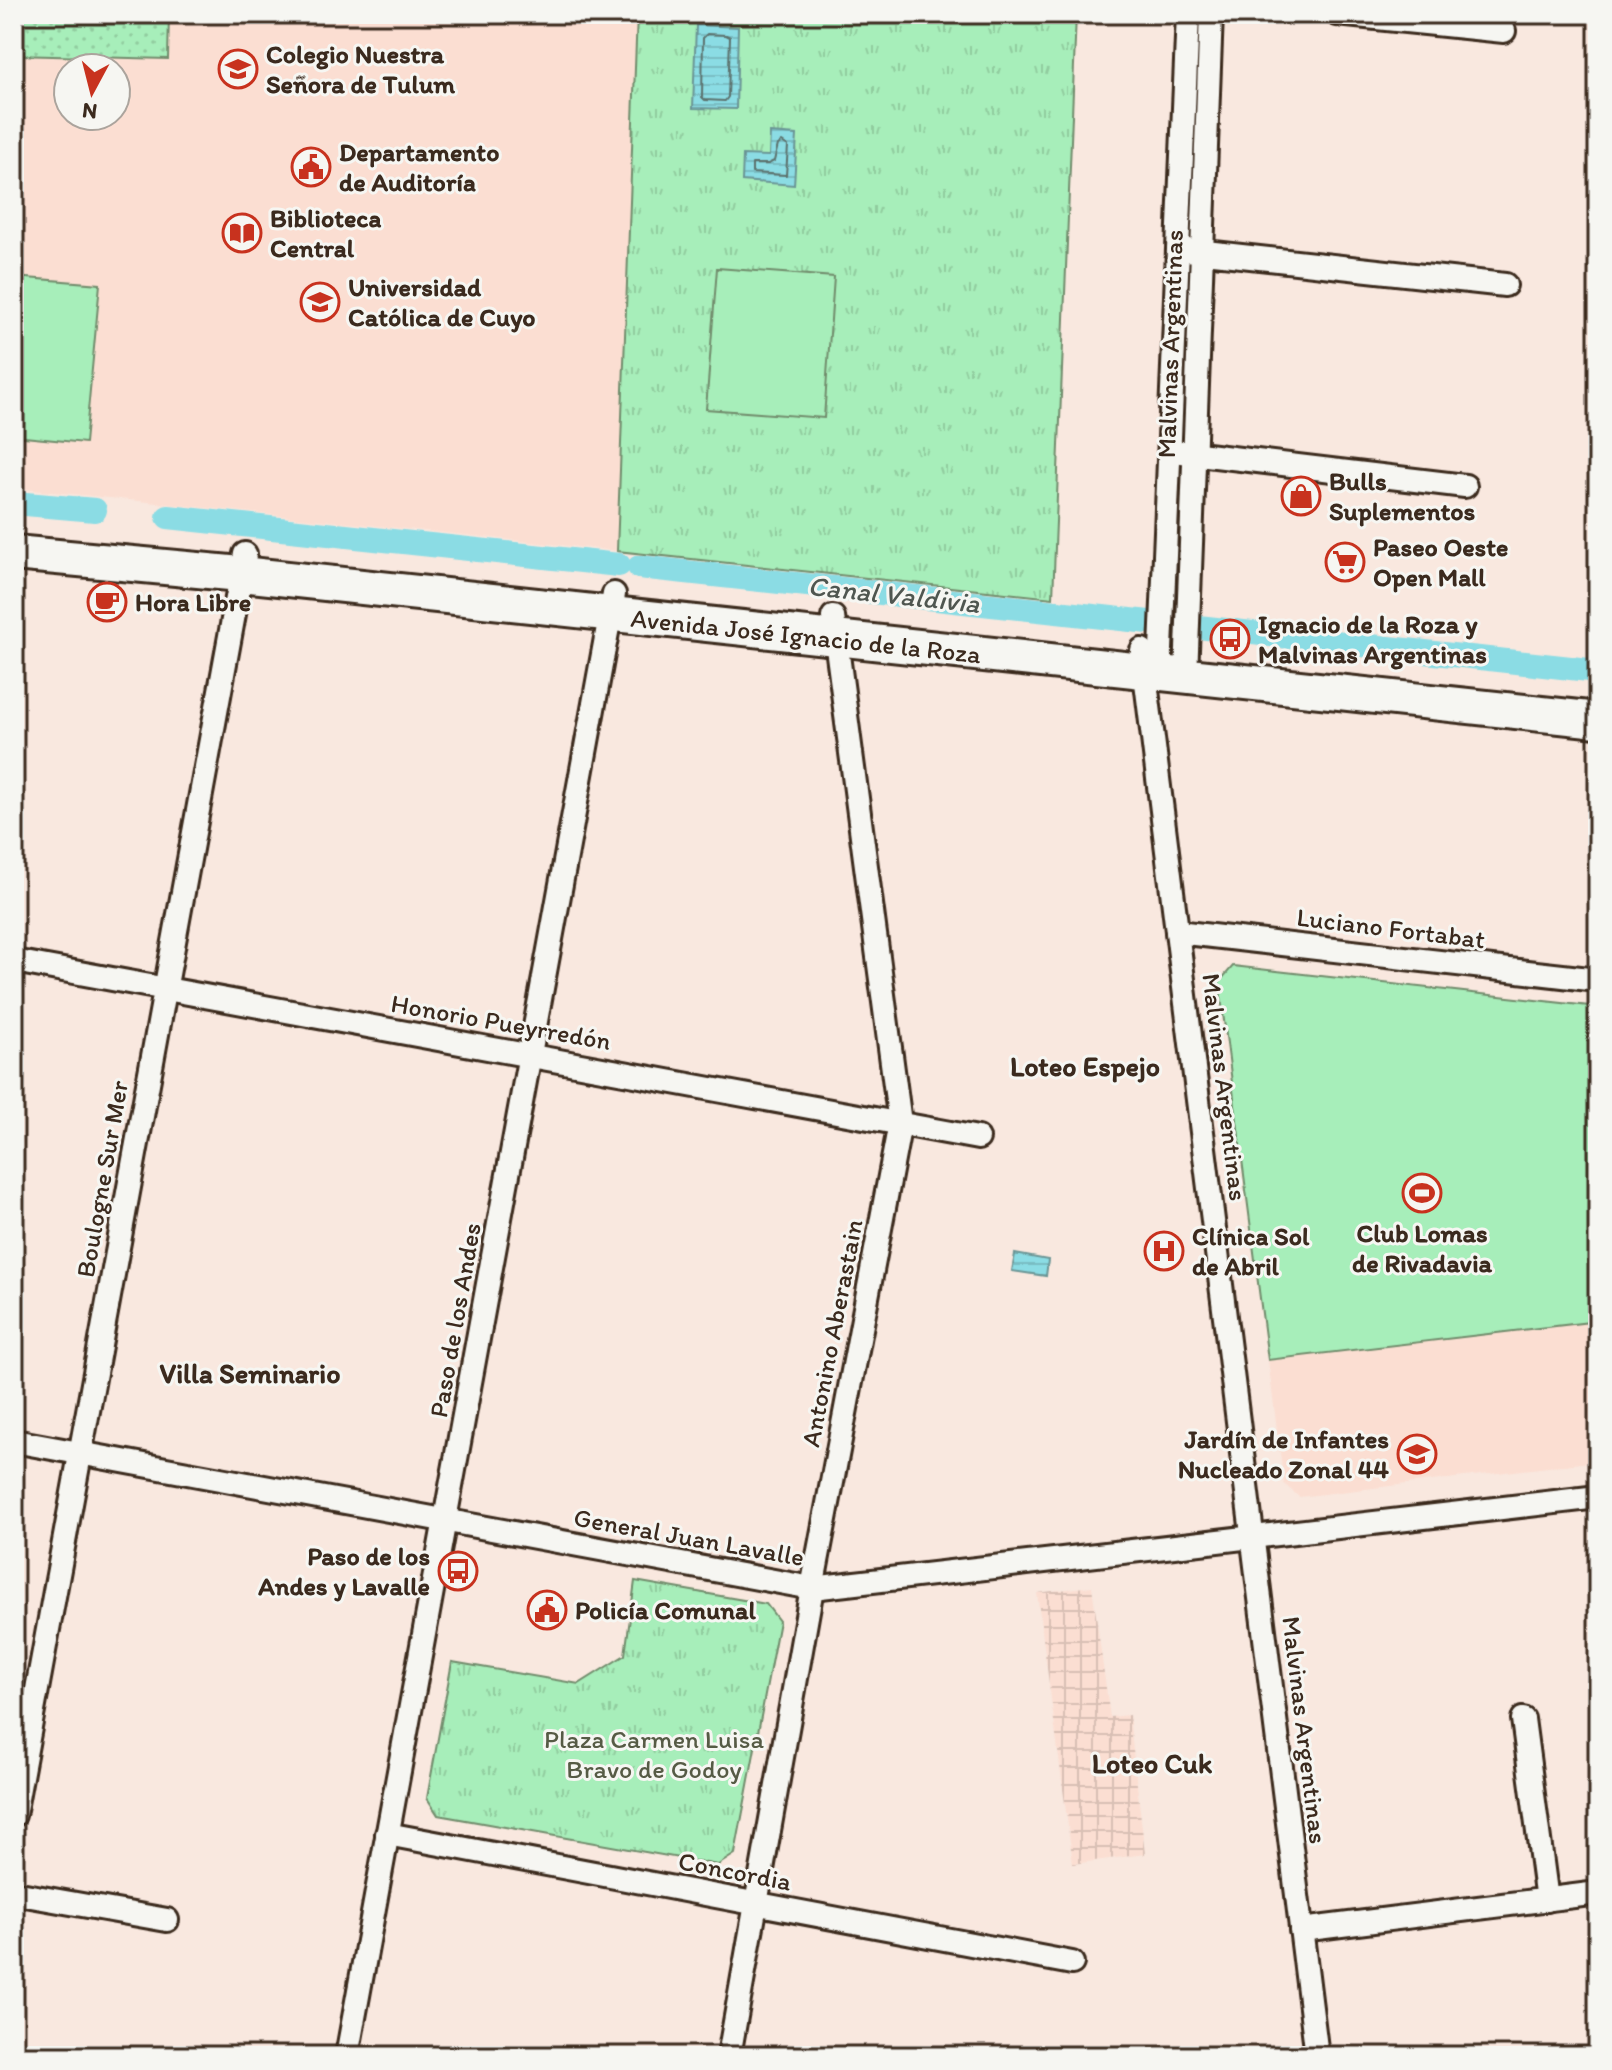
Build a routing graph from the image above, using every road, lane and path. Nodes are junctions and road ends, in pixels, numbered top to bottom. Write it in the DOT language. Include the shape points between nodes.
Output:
graph roads {
  1 [pos="1188,14"];
  2 [pos="1211,14"];
  3 [pos="1337,14"];
  4 [pos="1504,31"];
  5 [pos="1178,249"];
  6 [pos="1202,252"];
  7 [pos="1505,285"];
  8 [pos="1169,450"];
  9 [pos="1194,454"];
  10 [pos="1465,486"];
  11 [pos="14,533"];
  12 [pos="14,553"];
  13 [pos="243,564"];
  14 [pos="613,605"];
  15 [pos="835,628"];
  16 [pos="1168,646"];
  17 [pos="1598,698"];
  18 [pos="1598,720"];
  19 [pos="1177,932"];
  20 [pos="14,961"];
  21 [pos="1598,980"];
  22 [pos="166,989"];
  23 [pos="531,1056"];
  24 [pos="900,1123"];
  25 [pos="978,1138"];
  26 [pos="14,1441"];
  27 [pos="80,1454"];
  28 [pos="1598,1497"];
  29 [pos="446,1522"];
  30 [pos="1253,1537"];
  31 [pos="812,1588"];
  32 [pos="1523,1719"];
  33 [pos="14,1815"];
  34 [pos="387,1834"];
  35 [pos="14,1893"];
  36 [pos="1598,1893"];
  37 [pos="1547,1900"];
  38 [pos="757,1904"];
  39 [pos="167,1920"];
  40 [pos="1301,1930"];
  41 [pos="1072,1963"];
  42 [pos="347,2056"];
  43 [pos="729,2056"];
  44 [pos="1317,2056"];
  1 -- 5 [label="street, Malvinas Argentinas"];
  2 -- 6 [label="street, Malvinas Argentinas"];
  3 -- 4 [label="street"];
  5 -- 6 [label="street"];
  5 -- 8 [label="street, Malvinas Argentinas"];
  6 -- 7 [label="street"];
  6 -- 9 [label="street, Malvinas Argentinas"];
  8 -- 9 [label="street"];
  8 -- 16 [label="street, Malvinas Argentinas"];
  9 -- 10 [label="street"];
  9 -- 16 [label="street, Malvinas Argentinas"];
  11 -- 13 [label="main road, Avenida José Ignacio de la Roza"];
  12 -- 13 [label="main road, Avenida José Ignacio de la Roza"];
  13 -- 14 [label="main road, Avenida José Ignacio de la Roza"];
  13 -- 22 [label="street, Boulogne Sur Mer"];
  14 -- 15 [label="main road, Avenida José Ignacio de la Roza"];
  14 -- 23 [label="street, Paso de los Andes"];
  15 -- 16 [label="main road, Avenida José Ignacio de la Roza"];
  15 -- 24 [label="street, Antonino Aberastain"];
  16 -- 17 [label="main road, Avenida José Ignacio de la Roza"];
  16 -- 18 [label="main road, Avenida José Ignacio de la Roza"];
  16 -- 19 [label="street, Malvinas Argentinas"];
  19 -- 21 [label="street, Luciano Fortabat"];
  19 -- 30 [label="street, Malvinas Argentinas"];
  20 -- 22 [label="street, Honorio Pueyrredón"];
  22 -- 23 [label="street, Honorio Pueyrredón"];
  22 -- 27 [label="street, Boulogne Sur Mer"];
  23 -- 24 [label="street, Honorio Pueyrredón"];
  23 -- 29 [label="street, Paso de los Andes"];
  24 -- 25 [label="street, Honorio Pueyrredón"];
  24 -- 31 [label="street, Antonino Aberastain"];
  26 -- 27 [label="street, General Juan Lavalle"];
  27 -- 29 [label="street, General Juan Lavalle"];
  27 -- 33 [label="street, Boulogne Sur Mer"];
  28 -- 30 [label="street, General Juan Lavalle"];
  29 -- 31 [label="street, General Juan Lavalle"];
  29 -- 34 [label="street, Paso de los Andes"];
  30 -- 31 [label="street, General Juan Lavalle"];
  30 -- 40 [label="street, Malvinas Argentinas"];
  31 -- 38 [label="street, Antonino Aberastain"];
  32 -- 37 [label="street"];
  34 -- 38 [label="street, Concordia"];
  34 -- 42 [label="street, Paso de los Andes"];
  35 -- 39 [label="street"];
  36 -- 37 [label="street"];
  37 -- 40 [label="street"];
  38 -- 41 [label="street, Concordia"];
  38 -- 43 [label="street, Antonino Aberastain"];
  40 -- 44 [label="street, Malvinas Argentinas"];
}
